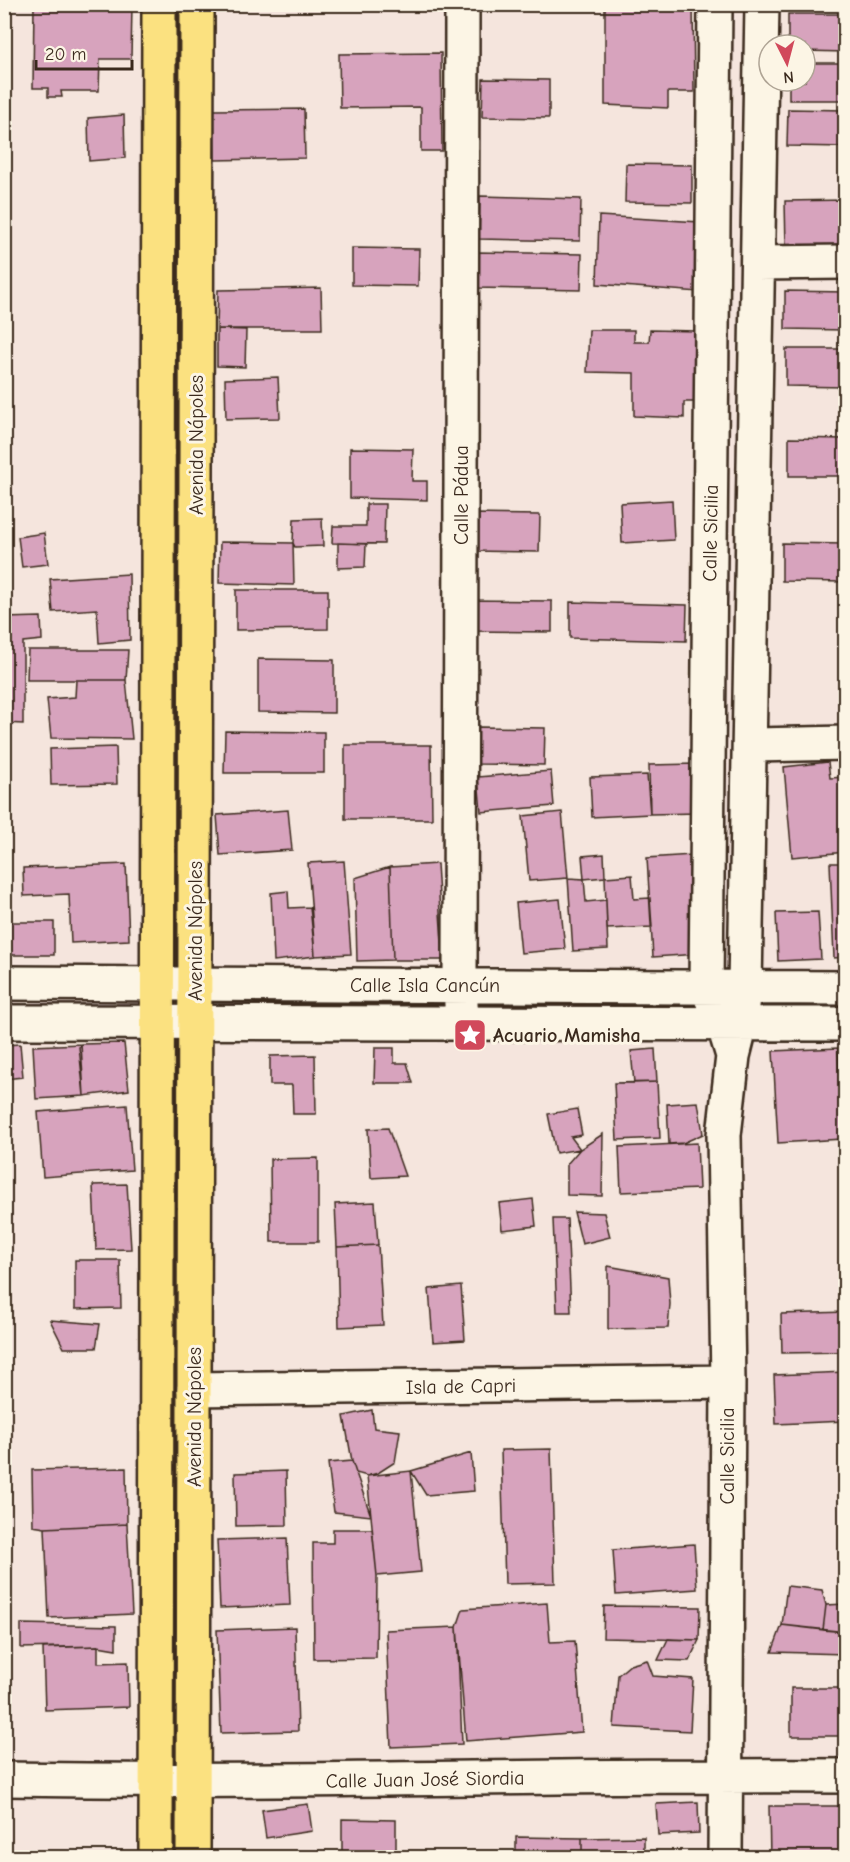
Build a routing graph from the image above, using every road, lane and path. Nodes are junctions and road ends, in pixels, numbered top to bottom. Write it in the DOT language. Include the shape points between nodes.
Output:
graph roads {
  1 [pos="159,4"];
  2 [pos="197,4"];
  3 [pos="462,4"];
  4 [pos="715,4"];
  5 [pos="762,4"];
  6 [pos="846,262"];
  7 [pos="758,263"];
  8 [pos="846,742"];
  9 [pos="751,745"];
  10 [pos="4,983"];
  11 [pos="158,984"];
  12 [pos="195,984"];
  13 [pos="460,985"];
  14 [pos="706,987"];
  15 [pos="745,987"];
  16 [pos="846,987"];
  17 [pos="4,1022"];
  18 [pos="158,1022"];
  19 [pos="195,1022"];
  20 [pos="462,1023"];
  21 [pos="732,1023"];
  22 [pos="846,1024"];
  23 [pos="728,1382"];
  24 [pos="194,1389"];
  25 [pos="724,1775"];
  26 [pos="846,1776"];
  27 [pos="4,1779"];
  28 [pos="156,1782"];
  29 [pos="193,1782"];
  30 [pos="156,1857"];
  31 [pos="193,1857"];
  32 [pos="725,1857"];
  1 -- 11 [label="main road, Avenida Nápoles"];
  2 -- 12 [label="main road, Avenida Nápoles"];
  3 -- 13 [label="street, Calle Pádua"];
  4 -- 14 [label="street, Calle Sicilia"];
  5 -- 7 [label="street, Calle Sicilia"];
  6 -- 7 [label="street"];
  7 -- 9 [label="street, Calle Sicilia"];
  8 -- 9 [label="street"];
  9 -- 15 [label="street, Calle Sicilia"];
  10 -- 11 [label="street, Calle Isla Cancún"];
  11 -- 12 [label="street, Calle Isla Cancún"];
  11 -- 18 [label="main road, Avenida Nápoles"];
  12 -- 13 [label="street, Calle Isla Cancún"];
  12 -- 19 [label="main road, Avenida Nápoles"];
  13 -- 14 [label="street, Calle Isla Cancún"];
  13 -- 20 [label="street, Calle Pádua"];
  14 -- 15 [label="street, Calle Isla Cancún"];
  14 -- 21 [label="street, Calle Sicilia"];
  15 -- 16 [label="street, Calle Isla Cancún"];
  15 -- 21 [label="street, Calle Sicilia"];
  17 -- 18 [label="street, Calle Isla Cancún"];
  18 -- 19 [label="street, Calle Isla Cancún"];
  18 -- 28 [label="main road, Avenida Nápoles"];
  19 -- 20 [label="street, Calle Isla Cancún"];
  19 -- 24 [label="main road, Avenida Nápoles"];
  20 -- 21 [label="street, Calle Isla Cancún"];
  21 -- 22 [label="street, Calle Isla Cancún"];
  21 -- 23 [label="street, Calle Sicilia" via="733,1056 724,1135"];
  23 -- 24 [label="street, Isla de Capri"];
  23 -- 25 [label="street, Calle Sicilia"];
  24 -- 29 [label="main road, Avenida Nápoles"];
  25 -- 26 [label="street, Calle Juan José Siordia"];
  25 -- 29 [label="street, Calle Juan José Siordia"];
  25 -- 32 [label="street, Calle Sicilia"];
  27 -- 28 [label="street, Calle Juan José Siordia"];
  28 -- 29 [label="street, Calle Juan José Siordia"];
  28 -- 30 [label="main road, Avenida Nápoles"];
  29 -- 31 [label="main road, Avenida Nápoles"];
}
